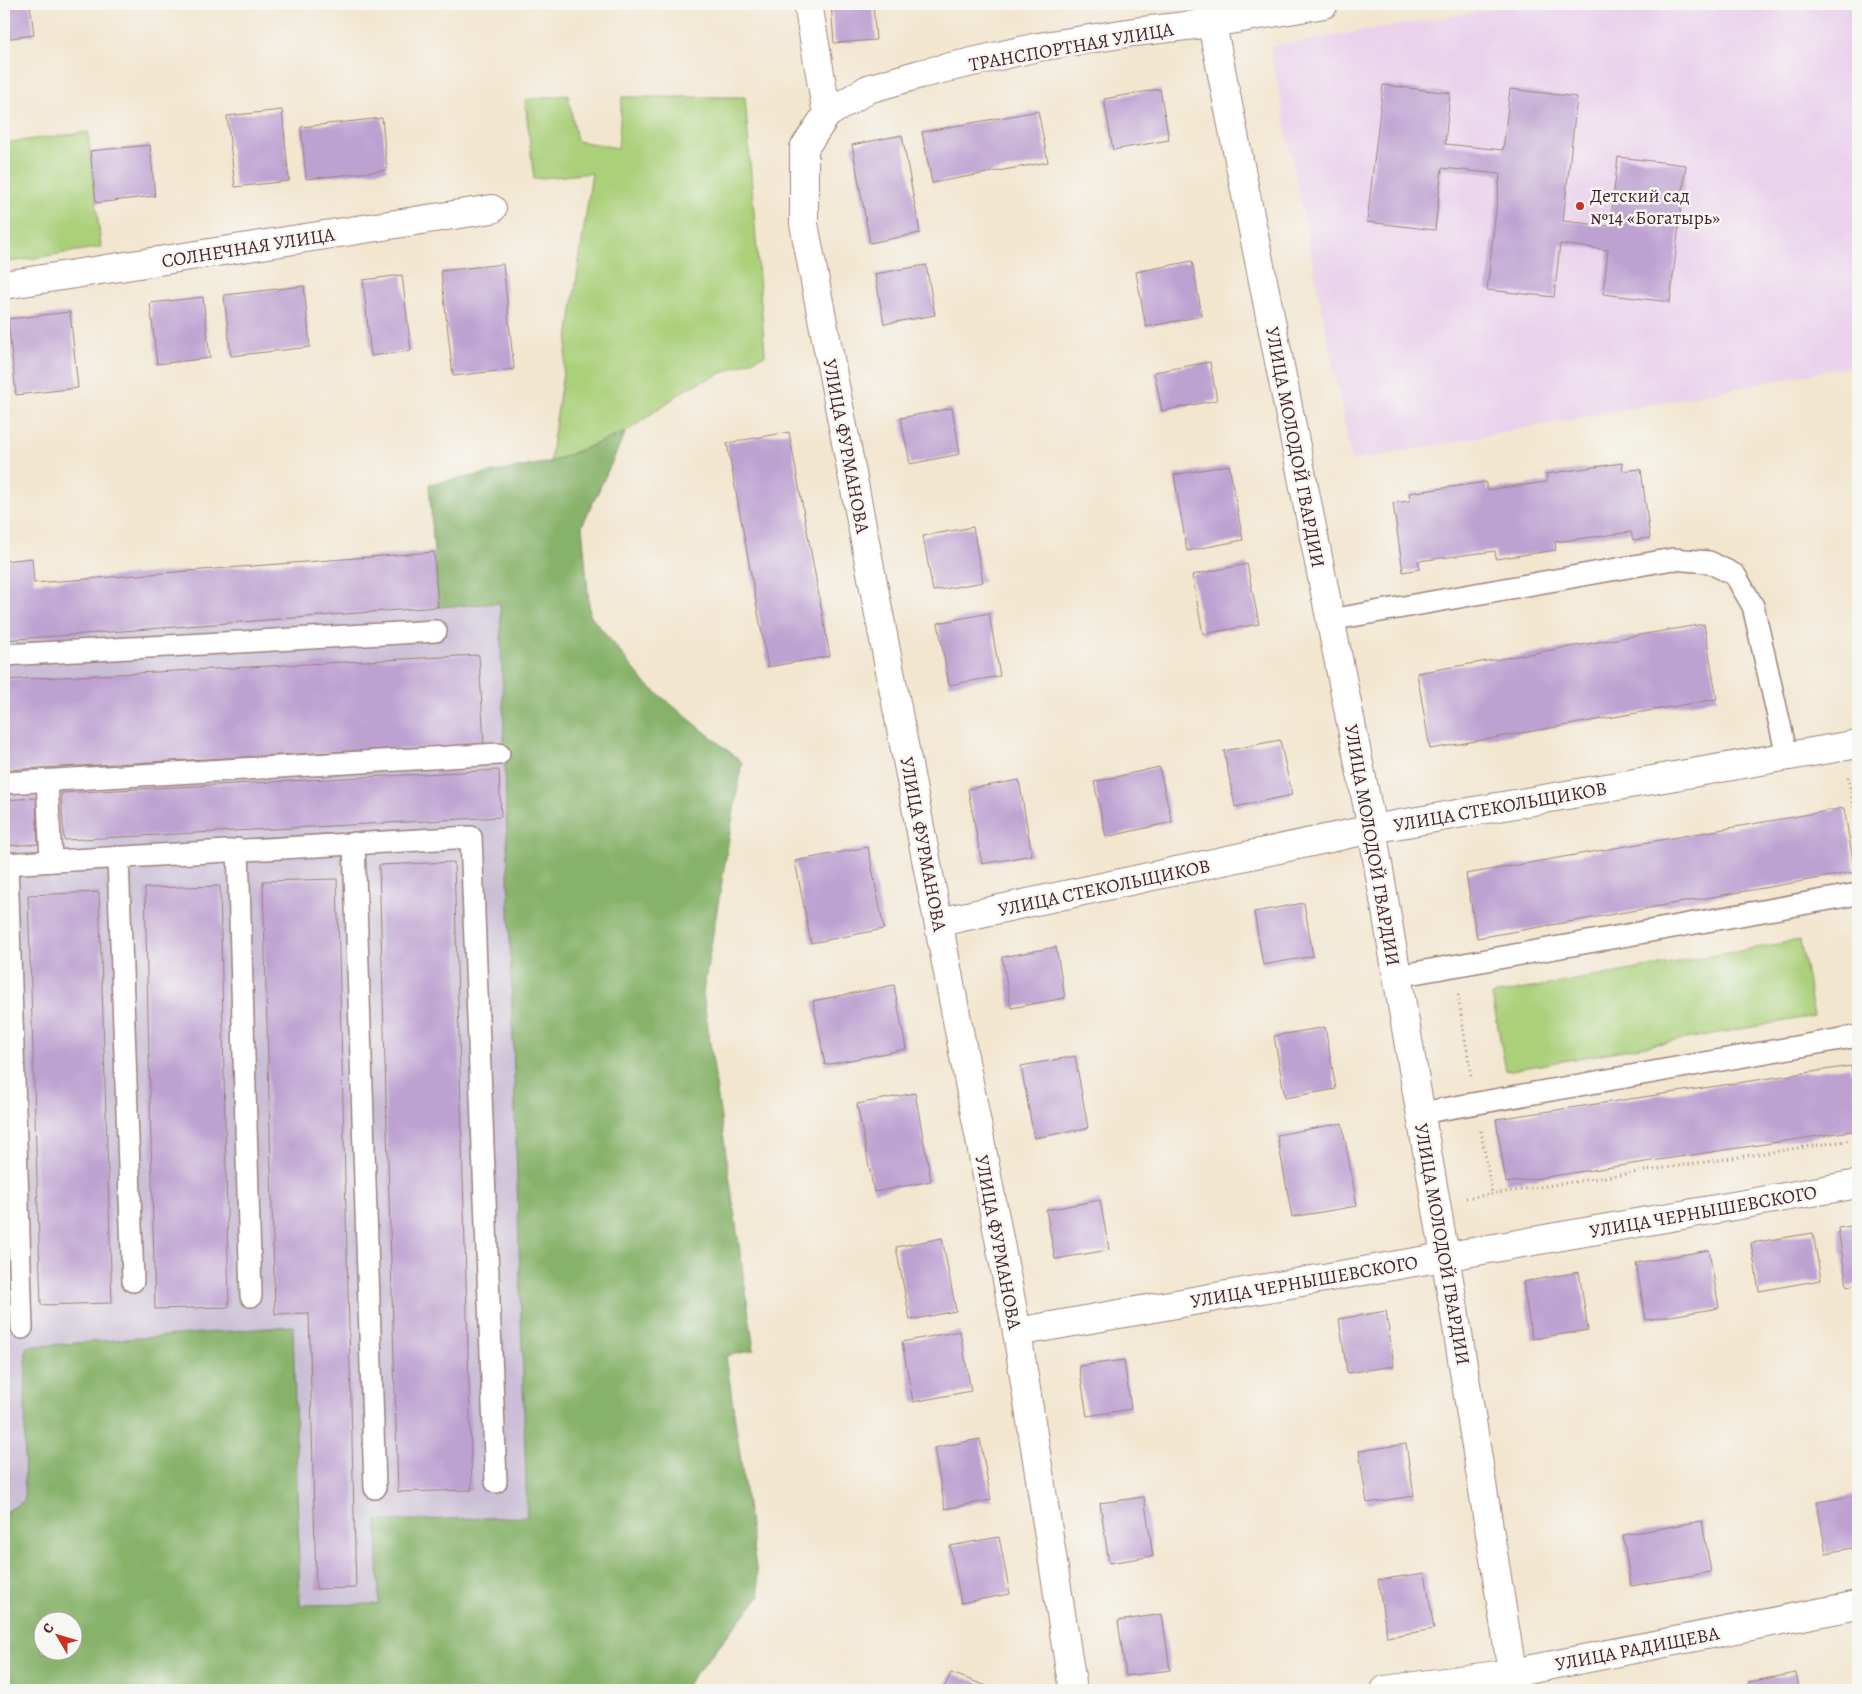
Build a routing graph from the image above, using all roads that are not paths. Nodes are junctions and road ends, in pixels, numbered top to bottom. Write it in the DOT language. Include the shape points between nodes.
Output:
graph roads {
  1 [pos="808,4"];
  2 [pos="1324,4"];
  3 [pos="1210,13"];
  4 [pos="827,114"];
  5 [pos="492,208"];
  6 [pos="4,285"];
  7 [pos="1330,620"];
  8 [pos="436,631"];
  9 [pos="4,655"];
  10 [pos="1858,744"];
  11 [pos="499,754"];
  12 [pos="1787,756"];
  13 [pos="47,781"];
  14 [pos="4,783"];
  15 [pos="1372,829"];
  16 [pos="354,843"];
  17 [pos="238,849"];
  18 [pos="118,857"];
  19 [pos="51,861"];
  20 [pos="6,864"];
  21 [pos="1858,894"];
  22 [pos="939,922"];
  23 [pos="1397,976"];
  24 [pos="1858,1036"];
  25 [pos="1421,1113"];
  26 [pos="1858,1184"];
  27 [pos="1445,1256"];
  28 [pos="132,1282"];
  29 [pos="251,1296"];
  30 [pos="22,1328"];
  31 [pos="1017,1332"];
  32 [pos="496,1482"];
  33 [pos="375,1488"];
  34 [pos="1858,1605"];
  35 [pos="1514,1681"];
  36 [pos="1073,1690"];
  37 [pos="1385,1690"];
  1 -- 4 [label="street"];
  2 -- 3 [label="street, ТРАНСПОРТНАЯ УЛИЦА"];
  3 -- 4 [label="street, ТРАНСПОРТНАЯ УЛИЦА" via="1134,32 1038,47 920,74 868,89"];
  3 -- 7 [label="street, УЛИЦА МОЛОДОЙ ГВАРДИИ"];
  4 -- 22 [label="street, УЛИЦА ФУРМАНОВА" via="804,148 804,224"];
  5 -- 6 [label="street, СОЛНЕЧНАЯ УЛИЦА"];
  7 -- 12 [label="lane" via="1673,559 1709,562 1735,575 1753,606"];
  7 -- 15 [label="street, УЛИЦА МОЛОДОЙ ГВАРДИИ"];
  8 -- 9 [label="lane"];
  10 -- 12 [label="street, УЛИЦА СТЕКОЛЬЩИКОВ"];
  11 -- 13 [label="lane"];
  12 -- 15 [label="street, УЛИЦА СТЕКОЛЬЩИКОВ"];
  13 -- 14 [label="lane"];
  13 -- 19 [label="lane"];
  15 -- 22 [label="street, УЛИЦА СТЕКОЛЬЩИКОВ"];
  15 -- 23 [label="street, УЛИЦА МОЛОДОЙ ГВАРДИИ"];
  16 -- 17 [label="lane"];
  16 -- 32 [label="lane" via="471,837"];
  16 -- 33 [label="lane"];
  17 -- 18 [label="lane"];
  17 -- 29 [label="lane"];
  18 -- 19 [label="lane"];
  18 -- 28 [label="lane"];
  19 -- 20 [label="lane"];
  20 -- 30 [label="lane"];
  21 -- 23 [label="lane"];
  22 -- 31 [label="street, УЛИЦА ФУРМАНОВА"];
  23 -- 25 [label="street, УЛИЦА МОЛОДОЙ ГВАРДИИ"];
  24 -- 25 [label="lane"];
  25 -- 27 [label="street, УЛИЦА МОЛОДОЙ ГВАРДИИ"];
  26 -- 27 [label="street, УЛИЦА ЧЕРНЫШЕВСКОГО"];
  27 -- 31 [label="street, УЛИЦА ЧЕРНЫШЕВСКОГО"];
  27 -- 35 [label="street, УЛИЦА МОЛОДОЙ ГВАРДИИ"];
  31 -- 36 [label="street, УЛИЦА ФУРМАНОВА"];
  34 -- 35 [label="street, УЛИЦА РАДИЩЕВА"];
  35 -- 37 [label="street, УЛИЦА РАДИЩЕВА"];
}
